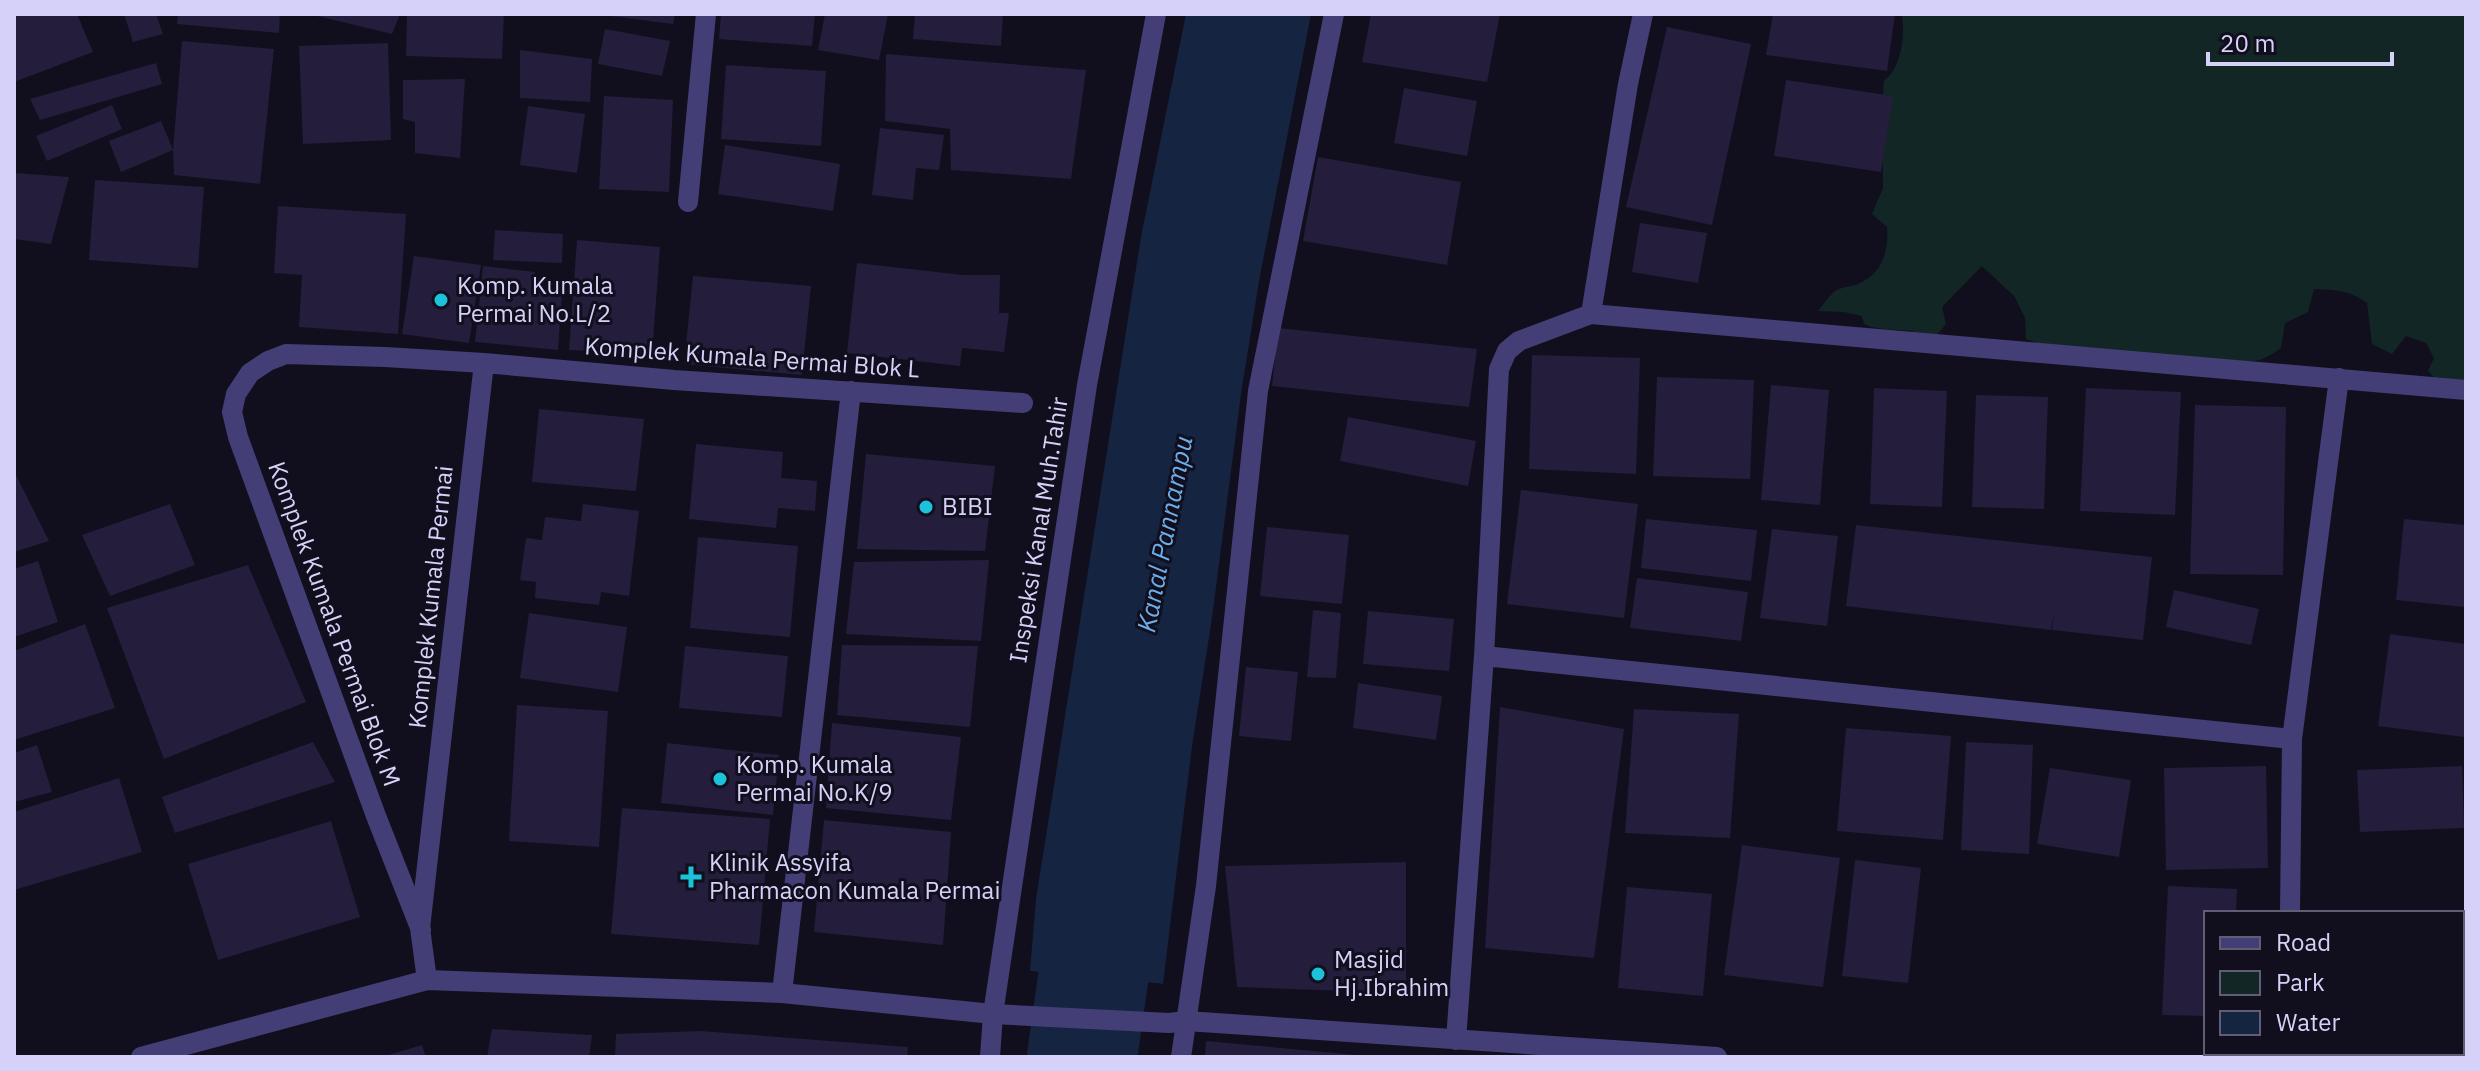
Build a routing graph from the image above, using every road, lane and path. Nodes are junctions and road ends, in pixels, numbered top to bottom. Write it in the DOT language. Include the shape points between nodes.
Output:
graph roads {
  1 [pos="706,14"];
  2 [pos="1156,14"];
  3 [pos="1334,14"];
  4 [pos="1643,14"];
  5 [pos="688,202"];
  6 [pos="1591,314"];
  7 [pos="286,354"];
  8 [pos="484,363"];
  9 [pos="2339,378"];
  10 [pos="2466,390"];
  11 [pos="851,391"];
  12 [pos="1023,403"];
  13 [pos="1484,656"];
  14 [pos="2292,739"];
  15 [pos="2290,911"];
  16 [pos="421,930"];
  17 [pos="427,980"];
  18 [pos="782,993"];
  19 [pos="993,1014"];
  20 [pos="1178,1022"];
  21 [pos="1456,1040"];
  22 [pos="141,1057"];
  23 [pos="990,1057"];
  24 [pos="1181,1057"];
  25 [pos="1717,1057"];
  1 -- 5 [label="street"];
  2 -- 19 [label="street, Inspeksi Kanal Muh.Tahir" via="1087,385"];
  3 -- 20 [label="street" via="1258,391 1208,871"];
  4 -- 6 [label="street"];
  6 -- 9 [label="street"];
  6 -- 13 [label="street" via="1519,341 1499,369"];
  7 -- 8 [label="street, Komplek Kumala Permai Blok L"];
  7 -- 16 [label="street, Komplek Kumala Permai Blok M" via="250,373 232,412"];
  8 -- 11 [label="street, Komplek Kumala Permai Blok L"];
  8 -- 16 [label="street, Komplek Kumala Permai"];
  9 -- 10 [label="street"];
  9 -- 14 [label="street"];
  11 -- 12 [label="street, Komplek Kumala Permai Blok L"];
  11 -- 18 [label="street"];
  13 -- 14 [label="street"];
  13 -- 21 [label="street"];
  14 -- 15 [label="street"];
  16 -- 17 [label="street, Komplek Kumala Permai"];
  17 -- 18 [label="street"];
  17 -- 22 [label="street"];
  18 -- 19 [label="street"];
  19 -- 20 [label="street"];
  19 -- 23 [label="street, Inspeksi Kanal Muh.Tahir"];
  20 -- 21 [label="street"];
  20 -- 24 [label="street"];
  21 -- 25 [label="street"];
}
